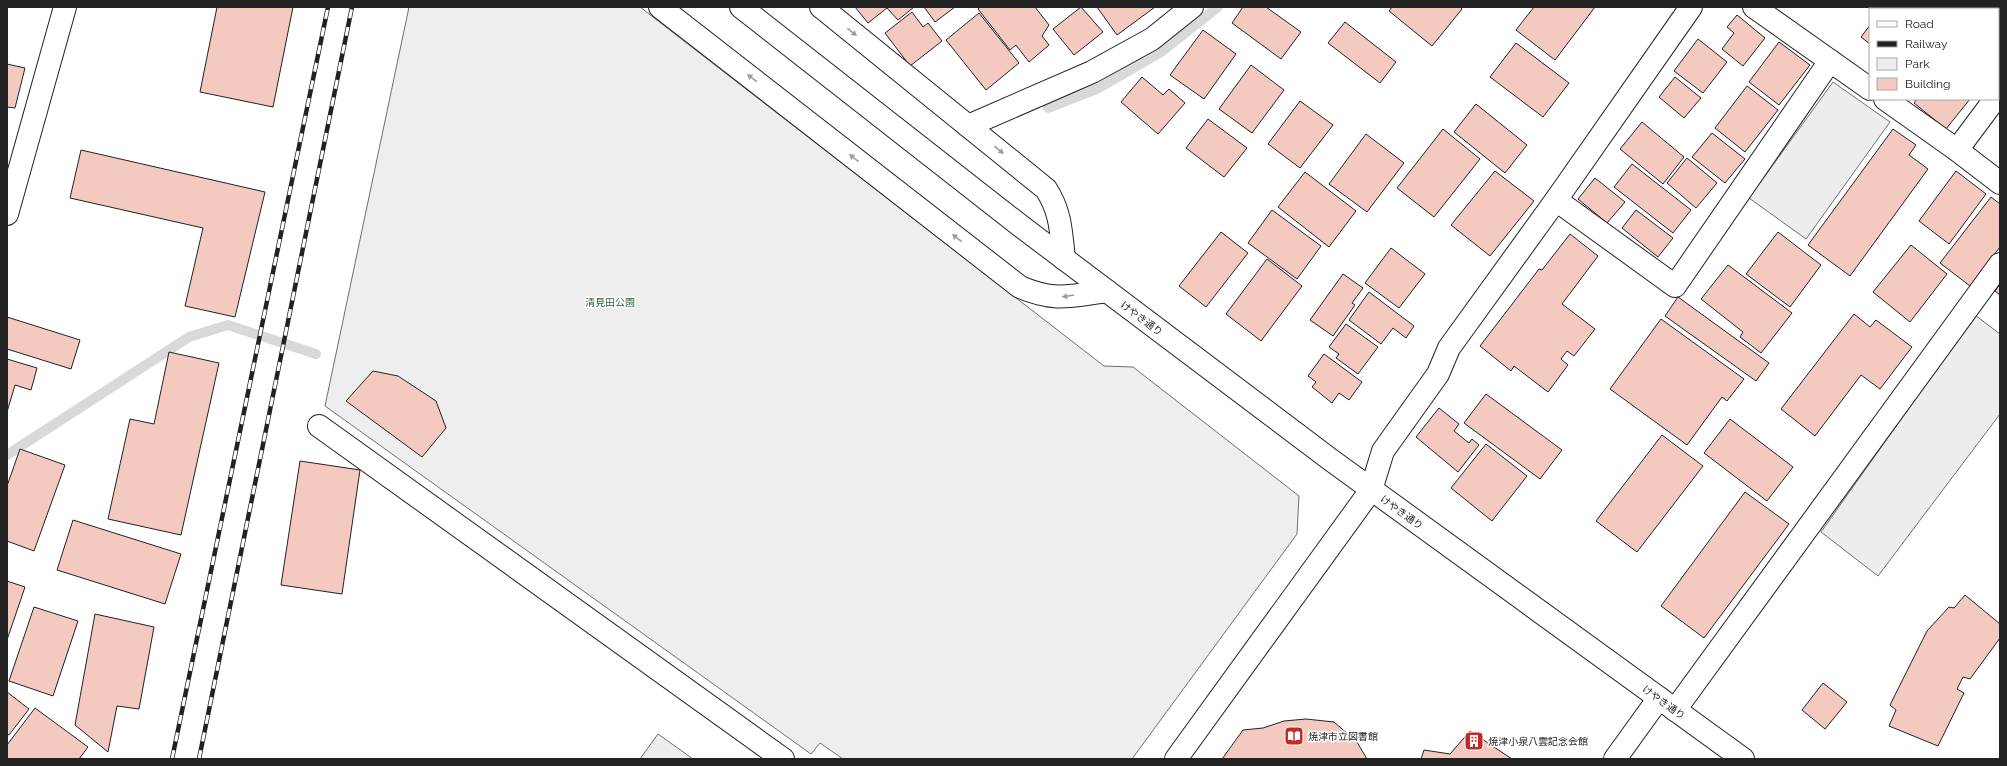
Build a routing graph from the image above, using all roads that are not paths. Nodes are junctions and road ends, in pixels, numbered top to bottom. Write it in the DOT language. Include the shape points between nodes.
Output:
graph roads {
  1 [pos="64,7"];
  2 [pos="660,7"];
  3 [pos="822,7"];
  4 [pos="1192,7"];
  5 [pos="1691,7"];
  6 [pos="1754,7"];
  7 [pos="742,8"];
  8 [pos="1830,61"];
  9 [pos="1869,88"];
  10 [pos="1886,100"];
  11 [pos="1994,100"];
  12 [pos="968,126"];
  13 [pos="1957,150"];
  14 [pos="2000,183"];
  15 [pos="1556,200"];
  16 [pos="8,205"];
  17 [pos="1064,259"];
  18 [pos="2000,264"];
  19 [pos="1107,290"];
  20 [pos="319,426"];
  21 [pos="1371,490"];
  22 [pos="1667,704"];
  23 [pos="783,759"];
  24 [pos="1176,759"];
  25 [pos="1615,759"];
  26 [pos="1743,759"];
  1 -- 16 [label="street"];
  19 -- 2 [label="street, one-way" via="1058,298 1038,295 1020,287"];
  3 -- 12 [label="street, one-way"];
  4 -- 12 [label="street" via="1152,39 1092,72"];
  5 -- 15 [label="street"];
  6 -- 8 [label="street"];
  7 -- 17 [label="street, けやき通り"];
  8 -- 9 [label="street"];
  8 -- 15 [label="street" via="1675,286"];
  10 -- 13 [label="street"];
  11 -- 13 [label="street"];
  12 -- 17 [label="street, one-way" via="1046,189 1055,203 1060,219"];
  13 -- 14 [label="street"];
  15 -- 21 [label="street" via="1449,348 1438,374 1383,451"];
  17 -- 19 [label="street, けやき通り"];
  18 -- 22 [label="street"];
  19 -- 21 [label="street, けやき通り"];
  20 -- 23 [label="street"];
  21 -- 22 [label="street, けやき通り"];
  21 -- 24 [label="street"];
  22 -- 25 [label="street"];
  22 -- 26 [label="street, けやき通り"];
}
